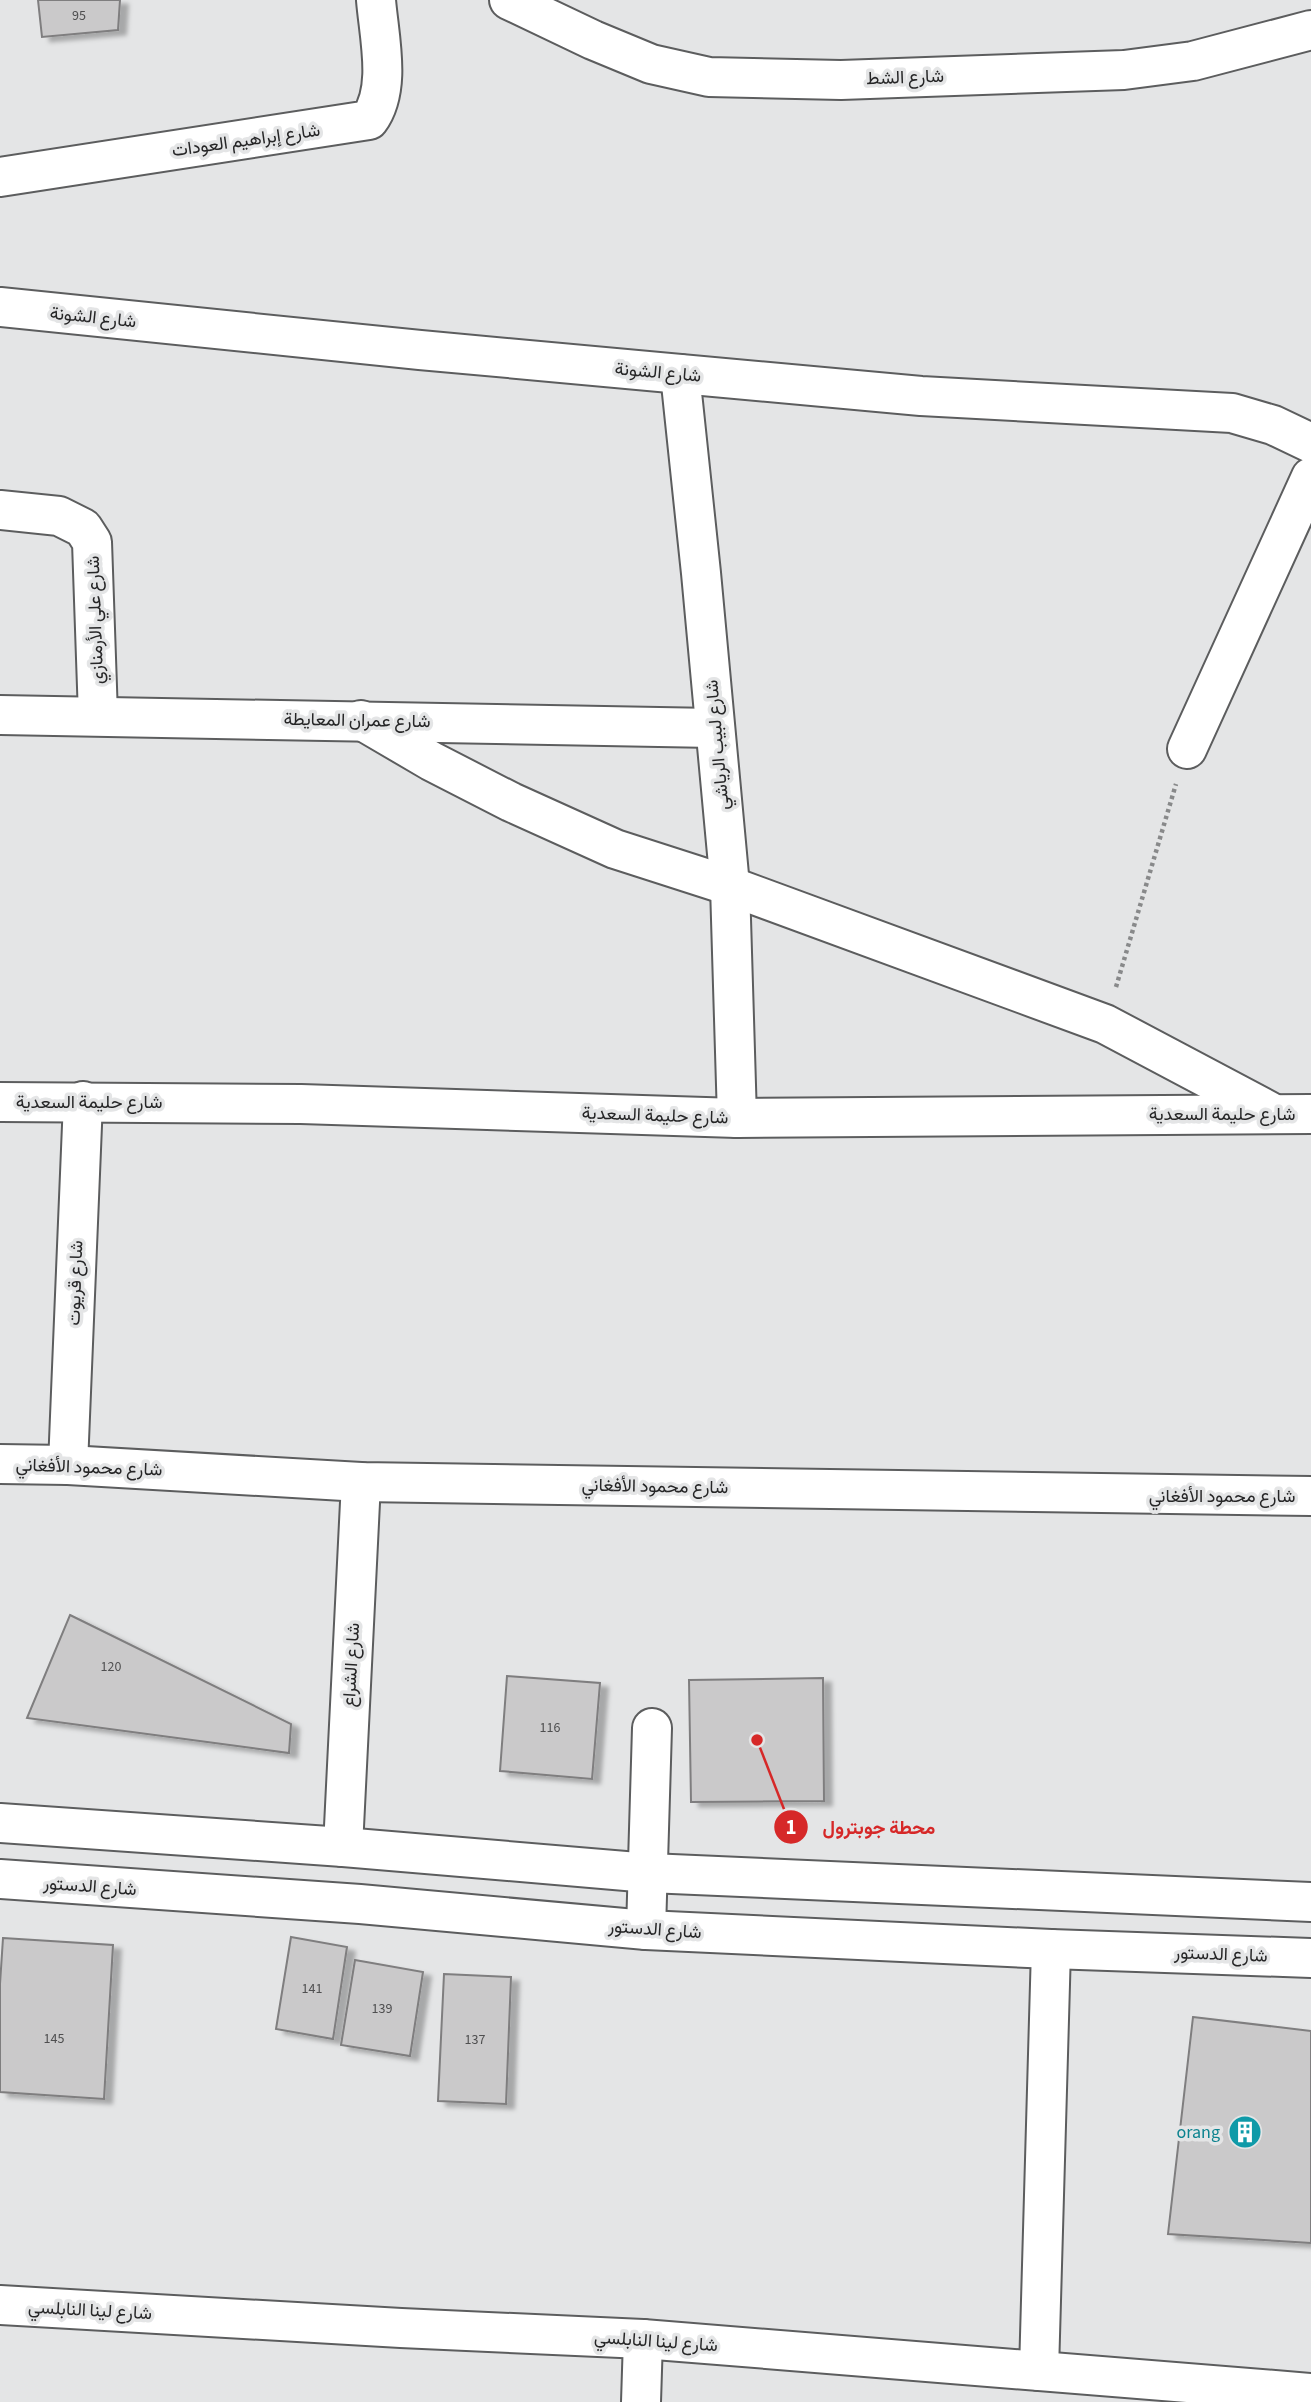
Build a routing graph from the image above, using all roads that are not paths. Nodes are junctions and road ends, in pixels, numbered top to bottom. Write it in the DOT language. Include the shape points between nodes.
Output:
graph roads {
  1 [pos="376,0"];
  2 [pos="509,0"];
  3 [pos="1311,30"];
  4 [pos="0,177"];
  5 [pos="0,307"];
  6 [pos="680,374"];
  7 [pos="1311,443"];
  8 [pos="1311,477"];
  9 [pos="0,510"];
  10 [pos="0,715"];
  11 [pos="98,716"];
  12 [pos="361,720"];
  13 [pos="715,728"];
  14 [pos="1186,749"];
  15 [pos="730,886"];
  16 [pos="82,1101"];
  17 [pos="0,1102"];
  18 [pos="1294,1115"];
  19 [pos="737,1118"];
  20 [pos="0,1464"];
  21 [pos="68,1465"];
  22 [pos="361,1482"];
  23 [pos="1311,1496"];
  24 [pos="652,1728"];
  25 [pos="0,1823"];
  26 [pos="343,1847"];
  27 [pos="649,1873"];
  28 [pos="0,1879"];
  29 [pos="1311,1902"];
  30 [pos="646,1930"];
  31 [pos="1051,1949"];
  32 [pos="1311,1958"];
  33 [pos="0,2305"];
  34 [pos="643,2339"];
  35 [pos="1039,2371"];
  36 [pos="1311,2393"];
  37 [pos="642,2402"];
  1 -- 4 [label="street, شارع إبراهيم العودات" via="382,68 378,108 369,120"];
  2 -- 3 [label="street, شارع الشط" via="651,64 709,76 841,80 1124,70 1193,61"];
  5 -- 6 [label="street, شارع الشونة"];
  6 -- 7 [label="street, شارع الشونة" via="922,396 1231,413 1273,425"];
  6 -- 13 [label="street, شارع لبيب الرياشي"];
  8 -- 14 [label="street"];
  9 -- 11 [label="street, شارع علي الأرمنازي" via="59,516 83,528 92,542"];
  10 -- 11 [label="street, شارع عمران المعايطة"];
  11 -- 12 [label="street, شارع عمران المعايطة"];
  12 -- 13 [label="street, شارع عمران المعايطة"];
  12 -- 15 [label="street" via="510,802 592,839"];
  13 -- 15 [label="street, شارع لبيب الرياشي"];
  15 -- 18 [label="street" via="1105,1024"];
  15 -- 19 [label="street, شارع لبيب الرياشي"];
  16 -- 17 [label="street, شارع حليمة السعدية"];
  16 -- 19 [label="street, شارع حليمة السعدية"];
  16 -- 21 [label="street, شارع قريوت"];
  18 -- 19 [label="street, شارع حليمة السعدية"];
  20 -- 21 [label="street, شارع محمود الأفغاني"];
  21 -- 22 [label="street, شارع محمود الأفغاني"];
  22 -- 23 [label="street, شارع محمود الأفغاني"];
  22 -- 26 [label="street, شارع الشراع"];
  24 -- 27 [label="street"];
  25 -- 26 [label="street"];
  26 -- 27 [label="street"];
  27 -- 29 [label="street"];
  27 -- 30 [label="street"];
  28 -- 30 [label="street, شارع الدستور"];
  30 -- 31 [label="street, شارع الدستور"];
  31 -- 32 [label="street, شارع الدستور"];
  31 -- 35 [label="street"];
  33 -- 34 [label="street, شارع لينا النابلسي"];
  34 -- 35 [label="street, شارع لينا النابلسي"];
  34 -- 37 [label="street"];
  35 -- 36 [label="street, شارع لينا النابلسي"];
}
